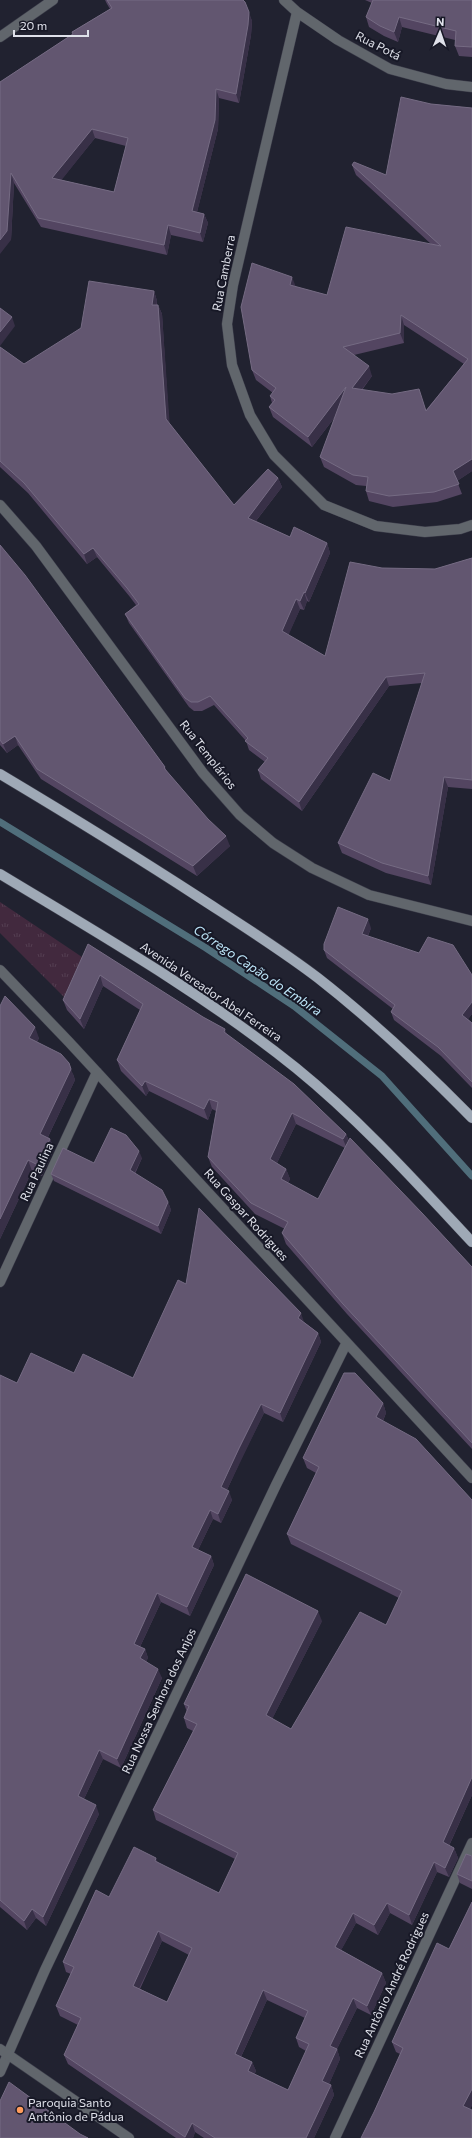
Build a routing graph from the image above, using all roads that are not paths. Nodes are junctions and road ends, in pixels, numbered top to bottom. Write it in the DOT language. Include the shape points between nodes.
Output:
graph roads {
  1 [pos="53,0"];
  2 [pos="284,0"];
  3 [pos="40,3"];
  4 [pos="297,12"];
  5 [pos="0,37"];
  6 [pos="472,86"];
  7 [pos="0,505"];
  8 [pos="472,525"];
  9 [pos="0,774"];
  10 [pos="0,874"];
  11 [pos="472,921"];
  12 [pos="0,970"];
  13 [pos="97,1072"];
  14 [pos="472,1118"];
  15 [pos="472,1242"];
  16 [pos="0,1282"];
  17 [pos="346,1344"];
  18 [pos="472,1478"];
  19 [pos="472,1843"];
  20 [pos="4,2052"];
  21 [pos="0,2072"];
  22 [pos="129,2138"];
  23 [pos="335,2138"];
  1 -- 3 [label="street"];
  2 -- 4 [label="street, Rua Potá"];
  3 -- 5 [label="street"];
  4 -- 6 [label="street, Rua Potá" via="338,40 390,69 446,84"];
  4 -- 8 [label="street, Rua Camberra" via="232,284 227,324 232,364 250,415 274,456 324,505 376,526 426,532 460,529"];
  7 -- 11 [label="street, Rua Templários" via="41,552 203,774 240,815 273,843 312,868 369,895"];
  9 -- 14 [label="main road" via="265,940 316,977 370,1019"];
  10 -- 15 [label="main road, Avenida Vereador Abel Ferreira" via="122,948 223,1014 296,1068 357,1122"];
  12 -- 13 [label="street, Rua Gaspar Rodrigues"];
  13 -- 16 [label="street, Rua Paulina"];
  13 -- 17 [label="street, Rua Gaspar Rodrigues"];
  17 -- 18 [label="street, Rua Gaspar Rodrigues"];
  17 -- 20 [label="street, Rua Nossa Senhora dos Anjos"];
  19 -- 23 [label="street, Rua Antônio André Rodrigues"];
  20 -- 21 [label="street, Rua Nossa Senhora dos Anjos"];
  20 -- 22 [label="street"];
}
